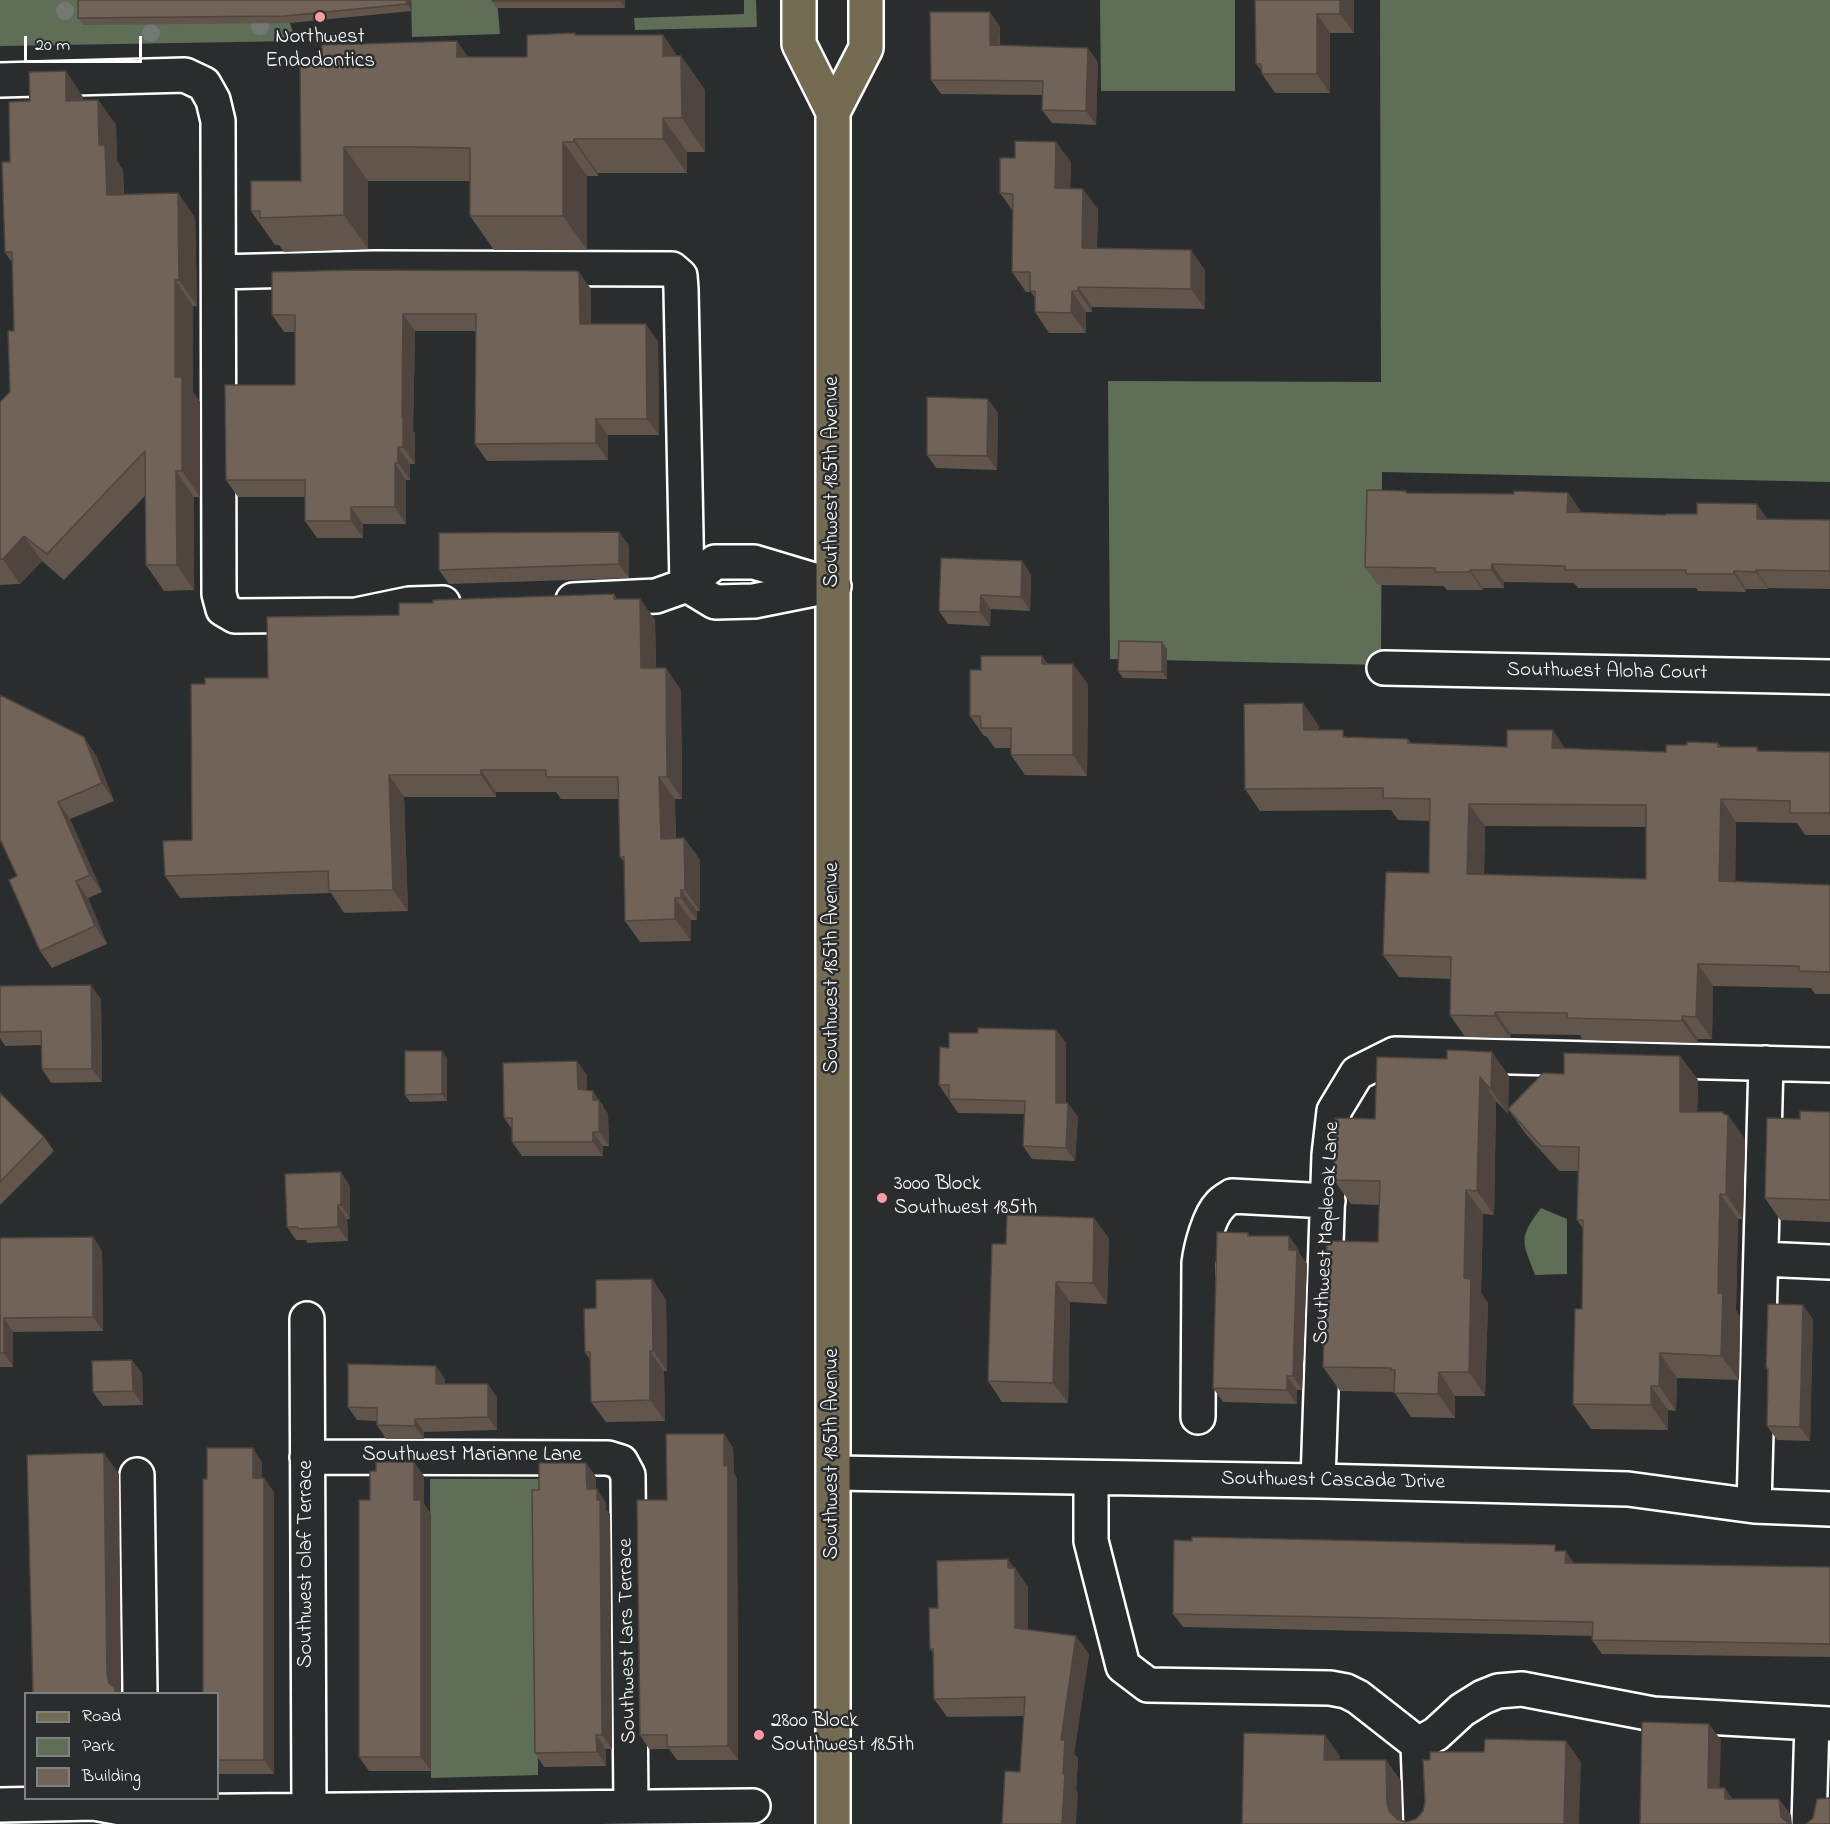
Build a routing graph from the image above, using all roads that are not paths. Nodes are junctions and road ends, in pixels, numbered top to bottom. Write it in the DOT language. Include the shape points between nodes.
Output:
graph roads {
  1 [pos="799,0"];
  2 [pos="866,0"];
  3 [pos="0,80"];
  4 [pos="833,112"];
  5 [pos="219,272"];
  6 [pos="687,585"];
  7 [pos="834,585"];
  8 [pos="540,601"];
  9 [pos="468,603"];
  10 [pos="1384,668"];
  11 [pos="1830,677"];
  12 [pos="1766,1063"];
  13 [pos="1830,1065"];
  14 [pos="1328,1201"];
  15 [pos="1761,1259"];
  16 [pos="1830,1262"];
  17 [pos="307,1319"];
  18 [pos="1198,1417"];
  19 [pos="307,1457"];
  20 [pos="834,1473"];
  21 [pos="137,1475"];
  22 [pos="628,1475"];
  23 [pos="1091,1478"];
  24 [pos="1318,1481"];
  25 [pos="1754,1506"];
  26 [pos="1830,1509"];
  27 [pos="140,1692"];
  28 [pos="1821,1724"];
  29 [pos="1418,1744"];
  30 [pos="0,1805"];
  31 [pos="142,1805"];
  32 [pos="631,1806"];
  33 [pos="753,1806"];
  34 [pos="309,1810"];
  35 [pos="94,1814"];
  36 [pos="441,1817"];
  37 [pos="833,1824"];
  38 [pos="1421,1824"];
  39 [pos="1809,1824"];
  1 -- 4 [label="main road, Southwest 185th Avenue" via="800,44"];
  2 -- 4 [label="main road, Southwest 185th Avenue" via="866,48"];
  3 -- 5 [label="street" via="185,75 204,84 218,121"];
  4 -- 7 [label="main road, Southwest 185th Avenue"];
  5 -- 6 [label="street" via="672,269 680,276 681,289"];
  5 -- 9 [label="street" via="219,594 223,609 235,616 356,615 409,604"];
  6 -- 7 [label="street" via="715,562 754,562"];
  6 -- 8 [label="street" via="656,596"];
  7 -- 20 [label="main road, Southwest 185th Avenue"];
  10 -- 11 [label="street, Southwest Aloha Court"];
  12 -- 13 [label="street, Southwest Mapleoak Lane"];
  12 -- 14 [label="street, Southwest Mapleoak Lane" via="1395,1054 1357,1073 1334,1111"];
  12 -- 15 [label="street"];
  14 -- 18 [label="street" via="1232,1196 1219,1206 1200,1257"];
  14 -- 24 [label="street, Southwest Mapleoak Lane"];
  15 -- 16 [label="street"];
  15 -- 25 [label="street"];
  17 -- 19 [label="street, Southwest Olaf Terrace"];
  19 -- 22 [label="street, Southwest Marianne Lane" via="608,1458 621,1462"];
  19 -- 34 [label="street, Southwest Olaf Terrace"];
  20 -- 23 [label="street, Southwest Cascade Drive"];
  20 -- 37 [label="main road, Southwest 185th Avenue"];
  21 -- 27 [label="street"];
  22 -- 32 [label="street, Southwest Lars Terrace"];
  23 -- 24 [label="street, Southwest Cascade Drive"];
  23 -- 29 [label="street" via="1091,1540 1123,1666 1148,1685 1346,1691 1358,1696"];
  24 -- 25 [label="street, Southwest Cascade Drive" via="1628,1489"];
  25 -- 26 [label="street, Southwest Cascade Drive"];
  28 -- 29 [label="street" via="1653,1714 1522,1689 1483,1697"];
  28 -- 39 [label="street"];
  29 -- 38 [label="street"];
  30 -- 35 [label="street"];
  31 -- 34 [label="street"];
  31 -- 35 [label="street"];
  32 -- 33 [label="street"];
  32 -- 36 [label="street"];
  34 -- 36 [label="street"];
}
